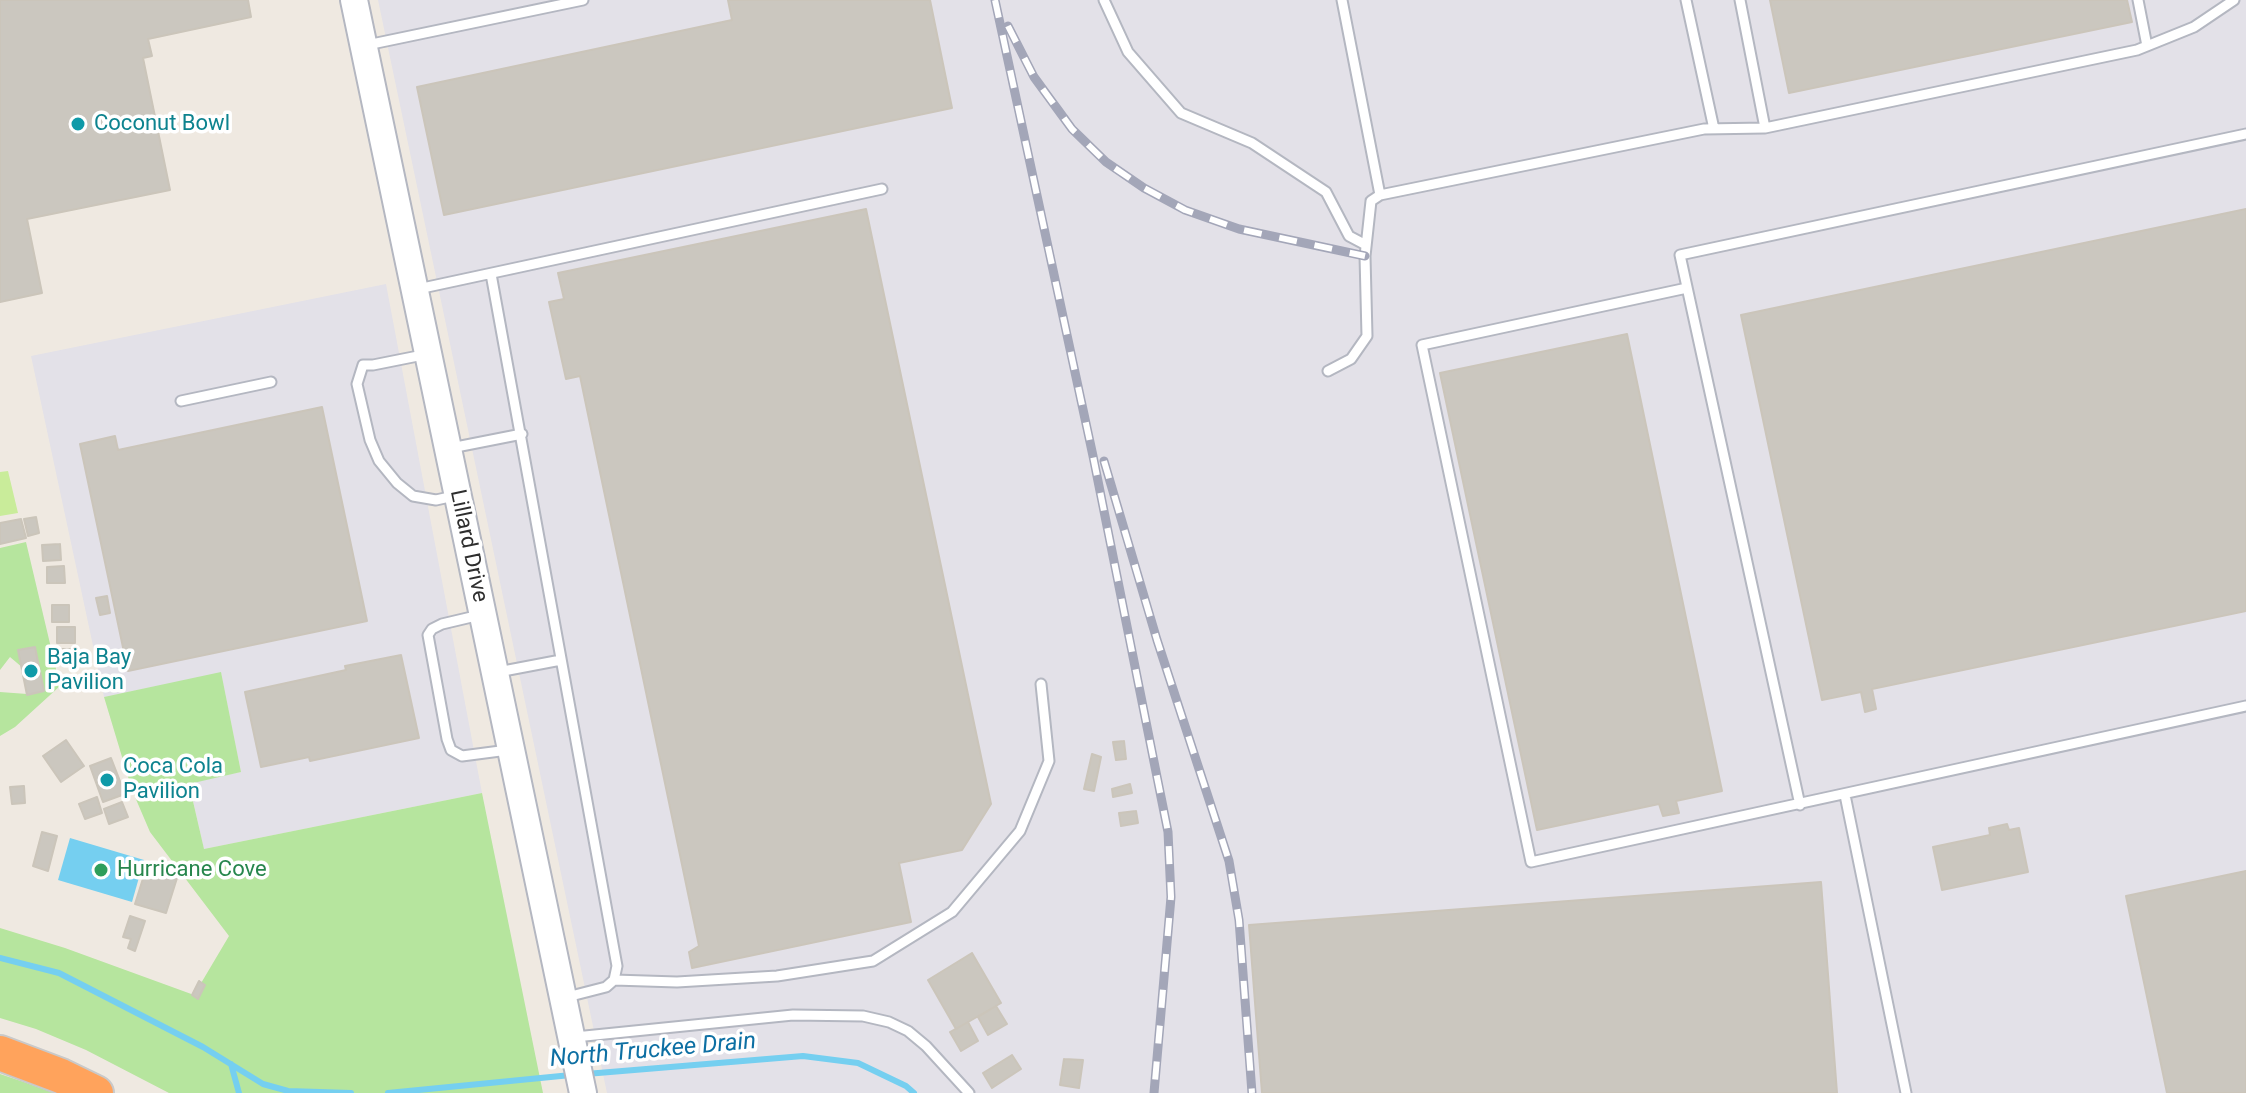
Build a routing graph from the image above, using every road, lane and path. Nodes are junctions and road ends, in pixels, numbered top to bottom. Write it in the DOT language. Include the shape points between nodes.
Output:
graph roads {
  1 [pos="354,0"];
  2 [pos="583,0"];
  3 [pos="1104,0"];
  4 [pos="1342,0"];
  5 [pos="1686,0"];
  6 [pos="1740,0"];
  7 [pos="2138,0"];
  8 [pos="2234,0"];
  9 [pos="363,46"];
  10 [pos="2147,46"];
  11 [pos="1765,128"];
  12 [pos="1714,129"];
  13 [pos="2246,134"];
  14 [pos="882,189"];
  15 [pos="1380,195"];
  16 [pos="1366,245"];
  17 [pos="491,274"];
  18 [pos="1687,288"];
  19 [pos="414,290"];
  20 [pos="428,354"];
  21 [pos="1328,371"];
  22 [pos="271,382"];
  23 [pos="181,401"];
  24 [pos="522,434"];
  25 [pos="448,449"];
  26 [pos="457,495"];
  27 [pos="483,615"];
  28 [pos="561,660"];
  29 [pos="495,672"];
  30 [pos="1041,684"];
  31 [pos="2246,706"];
  32 [pos="511,749"];
  33 [pos="1845,795"];
  34 [pos="1800,805"];
  35 [pos="614,980"];
  36 [pos="563,998"];
  37 [pos="573,1046"];
  38 [pos="0,1053"];
  39 [pos="582,1088"];
  40 [pos="96,1093"];
  41 [pos="969,1093"];
  42 [pos="1906,1093"];
  1 -- 9 [label="street, Lillard Drive"];
  2 -- 9 [label="lane"];
  3 -- 16 [label="lane" via="1128,52 1181,113 1252,143 1326,192 1349,236"];
  4 -- 15 [label="lane"];
  5 -- 12 [label="lane"];
  6 -- 11 [label="lane"];
  7 -- 10 [label="lane"];
  8 -- 10 [label="lane" via="2194,27"];
  9 -- 19 [label="street, Lillard Drive"];
  10 -- 11 [label="lane"];
  11 -- 12 [label="lane"];
  12 -- 15 [label="lane"];
  13 -- 18 [label="lane" via="1680,255"];
  14 -- 17 [label="lane"];
  15 -- 16 [label="lane" via="1371,201"];
  16 -- 21 [label="lane" via="1367,336 1351,359"];
  17 -- 19 [label="lane"];
  17 -- 24 [label="lane"];
  18 -- 34 [label="lane"];
  18 -- 34 [label="lane" via="1422,345 1531,862"];
  19 -- 20 [label="street, Lillard Drive"];
  20 -- 25 [label="street, Lillard Drive"];
  20 -- 26 [label="lane" via="363,365 357,384 370,440 397,483 413,496 436,500"];
  22 -- 23 [label="lane"];
  24 -- 25 [label="lane"];
  24 -- 28 [label="lane"];
  25 -- 26 [label="street, Lillard Drive"];
  26 -- 27 [label="street, Lillard Drive"];
  27 -- 29 [label="street, Lillard Drive"];
  27 -- 32 [label="lane" via="442,624 428,635 447,739 451,750 462,756"];
  28 -- 29 [label="lane"];
  28 -- 35 [label="lane" via="615,940"];
  29 -- 32 [label="street, Lillard Drive"];
  30 -- 35 [label="lane" via="1049,761 1020,831 952,912 873,961 777,976"];
  31 -- 33 [label="lane"];
  32 -- 36 [label="street, Lillard Drive"];
  33 -- 34 [label="lane"];
  33 -- 42 [label="lane"];
  35 -- 36 [label="lane"];
  36 -- 37 [label="street, Lillard Drive"];
  37 -- 39 [label="street, Lillard Drive"];
  37 -- 41 [label="lane" via="793,1015 863,1016 908,1031"];
  38 -- 40 [label="highway"];
}
